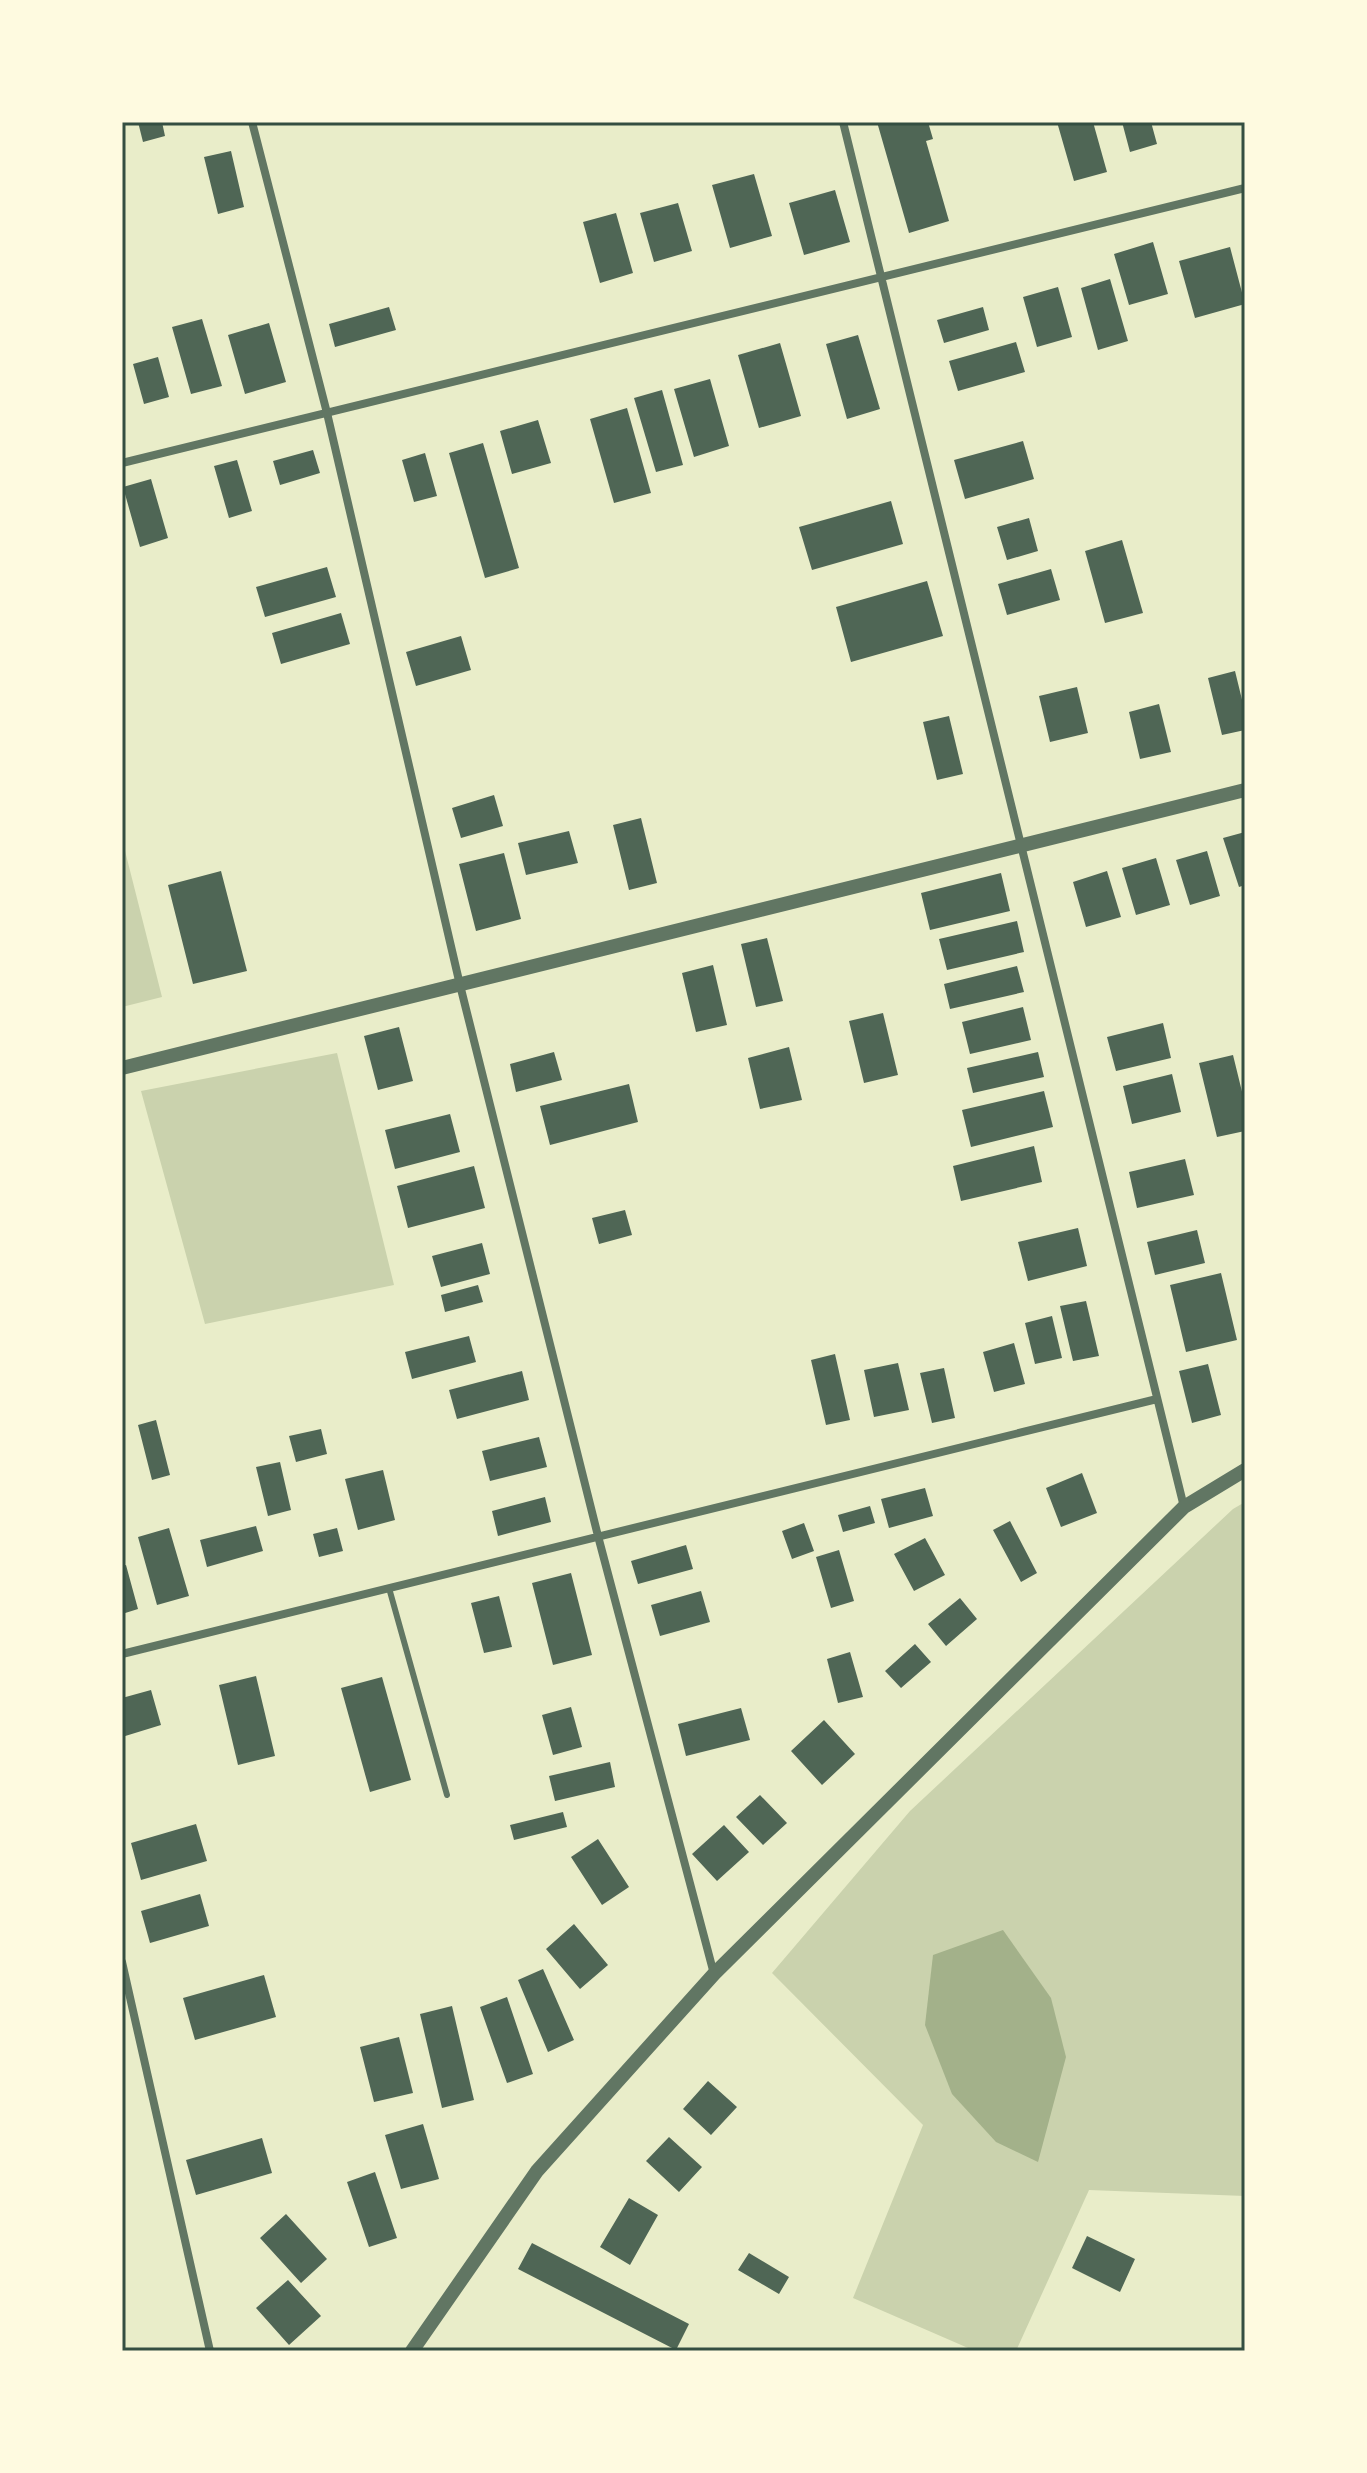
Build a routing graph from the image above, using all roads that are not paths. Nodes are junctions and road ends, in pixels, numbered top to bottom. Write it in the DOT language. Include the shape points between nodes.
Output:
graph roads {
  1 [pos="252,122"];
  2 [pos="843,122"];
  3 [pos="1245,188"];
  4 [pos="881,280"];
  5 [pos="327,413"];
  6 [pos="122,463"];
  7 [pos="1245,790"];
  8 [pos="1020,845"];
  9 [pos="460,985"];
  10 [pos="122,1068"];
  11 [pos="1157,1399"];
  12 [pos="1245,1470"];
  13 [pos="1184,1507"];
  14 [pos="598,1536"];
  15 [pos="389,1588"];
  16 [pos="122,1654"];
  17 [pos="447,1795"];
  18 [pos="122,1962"];
  19 [pos="714,1974"];
  20 [pos="210,2351"];
  21 [pos="412,2351"];
  1 -- 5 [label="street"];
  2 -- 4 [label="street"];
  3 -- 4 [label="street"];
  4 -- 5 [label="street"];
  4 -- 8 [label="street"];
  5 -- 6 [label="street"];
  5 -- 9 [label="street"];
  7 -- 8 [label="street"];
  8 -- 9 [label="street"];
  8 -- 11 [label="street"];
  9 -- 10 [label="street"];
  9 -- 14 [label="street"];
  11 -- 13 [label="street"];
  11 -- 14 [label="street"];
  12 -- 13 [label="street"];
  13 -- 19 [label="street"];
  14 -- 15 [label="street"];
  14 -- 19 [label="street"];
  15 -- 16 [label="street"];
  15 -- 17 [label="lane"];
  18 -- 20 [label="street"];
  19 -- 21 [label="street" via="537,2171"];
}
